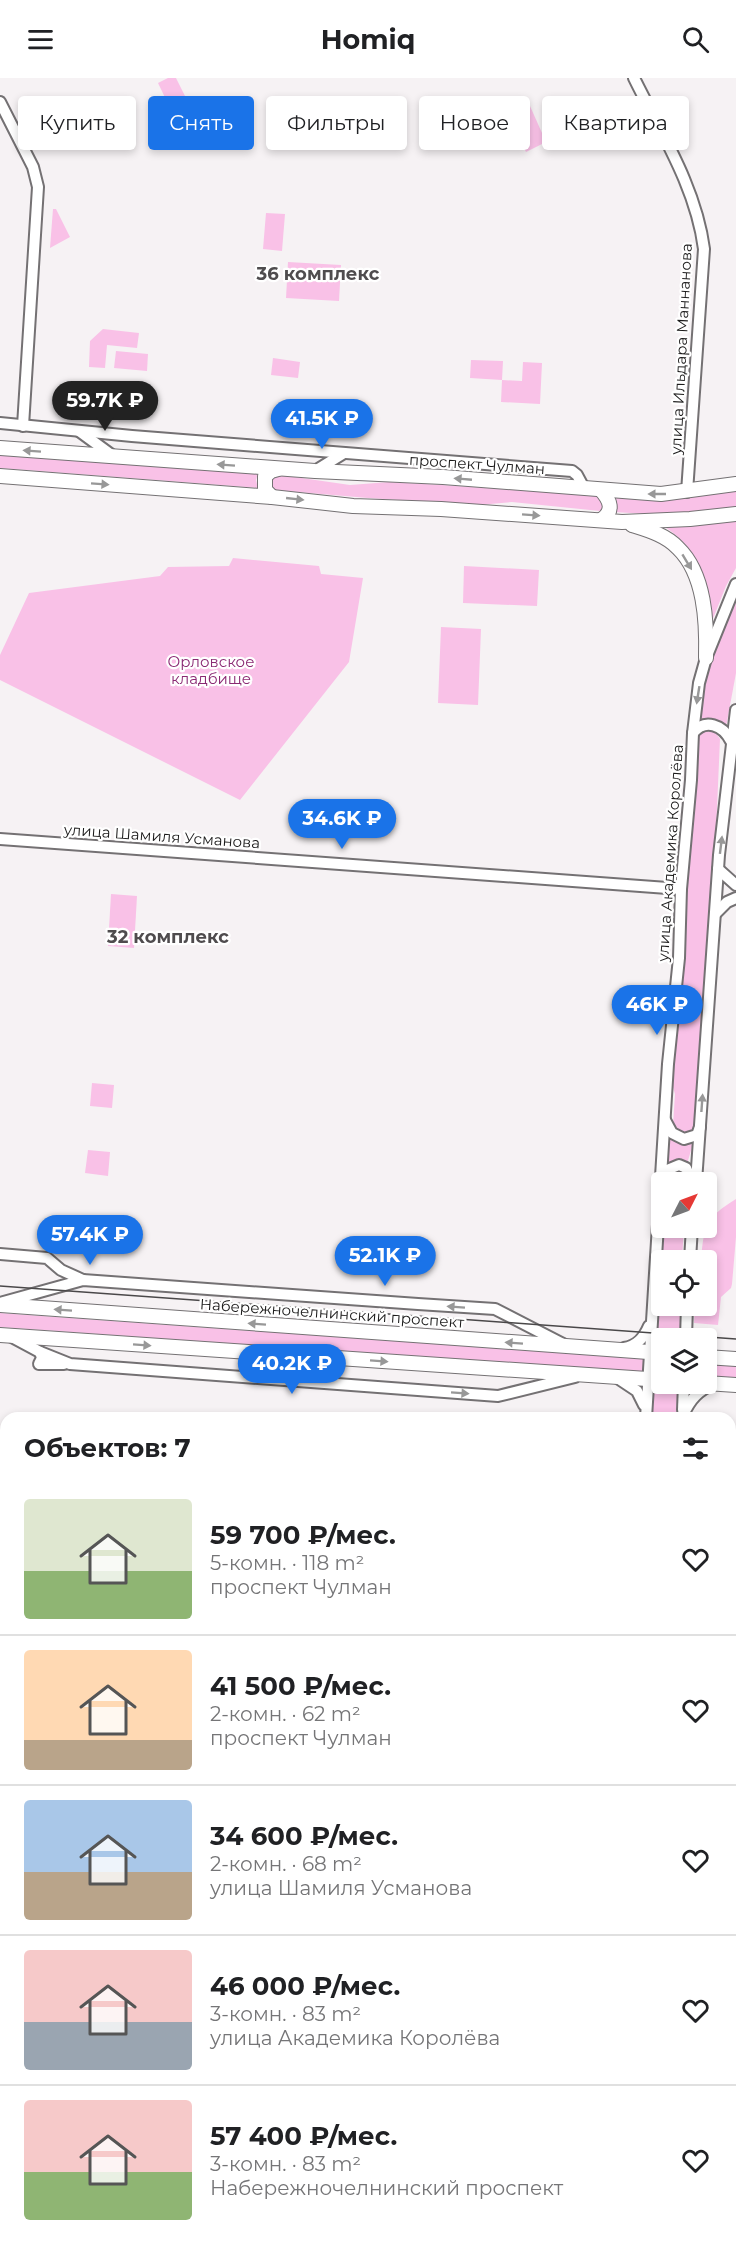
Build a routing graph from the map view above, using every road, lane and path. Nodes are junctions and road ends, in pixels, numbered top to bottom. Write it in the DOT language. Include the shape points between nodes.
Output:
graph roads {
  1 [pos="634,78"];
  2 [pos="0,102"];
  3 [pos="0,423"];
  4 [pos="23,426"];
  5 [pos="79,431"];
  6 [pos="0,448"];
  7 [pos="344,453"];
  8 [pos="113,456"];
  9 [pos="278,469"];
  10 [pos="315,471"];
  11 [pos="0,476"];
  12 [pos="736,484"];
  13 [pos="584,488"];
  14 [pos="601,490"];
  15 [pos="687,492"];
  16 [pos="272,497"];
  17 [pos="736,514"];
  18 [pos="601,520"];
  19 [pos="622,522"];
  20 [pos="736,584"];
  21 [pos="706,658"];
  22 [pos="736,710"];
  23 [pos="693,733"];
  24 [pos="731,741"];
  25 [pos="0,839"];
  26 [pos="718,869"];
  27 [pos="736,885"];
  28 [pos="681,890"];
  29 [pos="736,898"];
  30 [pos="715,914"];
  31 [pos="665,1120"];
  32 [pos="700,1126"];
  33 [pos="662,1172"];
  34 [pos="666,1172"];
  35 [pos="688,1172"];
  36 [pos="695,1172"];
  37 [pos="657,1238"];
  38 [pos="0,1254"];
  39 [pos="83,1280"];
  40 [pos="0,1304"];
  41 [pos="652,1321"];
  42 [pos="653,1328"];
  43 [pos="5,1335"];
  44 [pos="569,1347"];
  45 [pos="615,1349"];
  46 [pos="651,1353"];
  47 [pos="717,1357"];
  48 [pos="736,1359"];
  49 [pos="582,1375"];
  50 [pos="613,1376"];
  51 [pos="651,1379"];
  52 [pos="717,1383"];
  53 [pos="736,1384"];
  54 [pos="651,1394"];
  55 [pos="684,1394"];
  56 [pos="695,1394"];
  57 [pos="645,1412"];
  58 [pos="647,1412"];
  59 [pos="683,1412"];
  60 [pos="685,1412"];
  1 -- 15 [label="street, улица Ильдара Маннанова" via="689,189 703,237"];
  2 -- 4 [label="street" via="33,167 38,187"];
  3 -- 4 [label="street"];
  4 -- 5 [label="street"];
  5 -- 7 [label="street"];
  5 -- 8 [label="street"];
  8 -- 6 [label="main road, проспект Чулман, one-way"];
  7 -- 10 [label="street"];
  7 -- 13 [label="street" via="572,471"];
  9 -- 8 [label="main road, проспект Чулман, one-way"];
  9 -- 10 [label="main road, проспект Чулман"];
  9 -- 16 [label="main road" via="265,476 265,490"];
  13 -- 10 [label="main road, проспект Чулман, one-way"];
  11 -- 16 [label="main road, one-way"];
  12 -- 15 [label="main road, проспект Чулман"];
  13 -- 14 [label="main road, проспект Чулман"];
  15 -- 14 [label="main road, проспект Чулман, one-way"];
  14 -- 18 [label="main road" via="610,500 610,507"];
  16 -- 18 [label="main road, one-way" via="353,506"];
  17 -- 19 [label="main road"];
  18 -- 19 [label="main road"];
  19 -- 21 [label="main road, one-way" via="664,537 691,565 707,630"];
  20 -- 21 [label="street, улица Академика Королёва"];
  21 -- 23 [label="street, улица Академика Королёва, one-way"];
  22 -- 24 [label="street"];
  23 -- 24 [label="street" via="700,726 711,724 724,730"];
  23 -- 28 [label="street, улица Академика Королёва"];
  26 -- 24 [label="street, one-way"];
  25 -- 28 [label="street, улица Шамиля Усманова"];
  26 -- 27 [label="street"];
  26 -- 30 [label="street"];
  28 -- 31 [label="street, улица Академика Королёва"];
  29 -- 30 [label="street"];
  32 -- 30 [label="street, one-way"];
  31 -- 32 [label="street" via="672,1133 684,1139 697,1135"];
  31 -- 33 [label="street, улица Академика Королёва"];
  32 -- 36 [label="street"];
  34 -- 35 [label="street" via="679,1165"];
  37 -- 41 [label="street, улица Академика Королёва"];
  38 -- 39 [label="street" via="47,1258"];
  39 -- 40 [label="street"];
  44 -- 39 [label="street, one-way" via="495,1310"];
  44 -- 40 [label="main road, Набережночелнинский проспект, one-way"];
  41 -- 42 [label="street, улица Академика Королёва"];
  41 -- 45 [label="street" via="639,1341 631,1347"];
  43 -- 49 [label="main road, one-way"];
  43 -- 49 [label="street, one-way" via="70,1364 498,1395"];
  44 -- 45 [label="main road, Набережночелнинский проспект"];
  45 -- 46 [label="main road, Набережночелнинский проспект"];
  47 -- 48 [label="main road"];
  49 -- 50 [label="main road"];
  50 -- 51 [label="main road"];
  50 -- 57 [label="street" via="638,1391"];
  52 -- 53 [label="main road"];
  54 -- 58 [label="street, улица Академика Королёва"];
  55 -- 59 [label="street"];
  56 -- 60 [label="street"];
}
